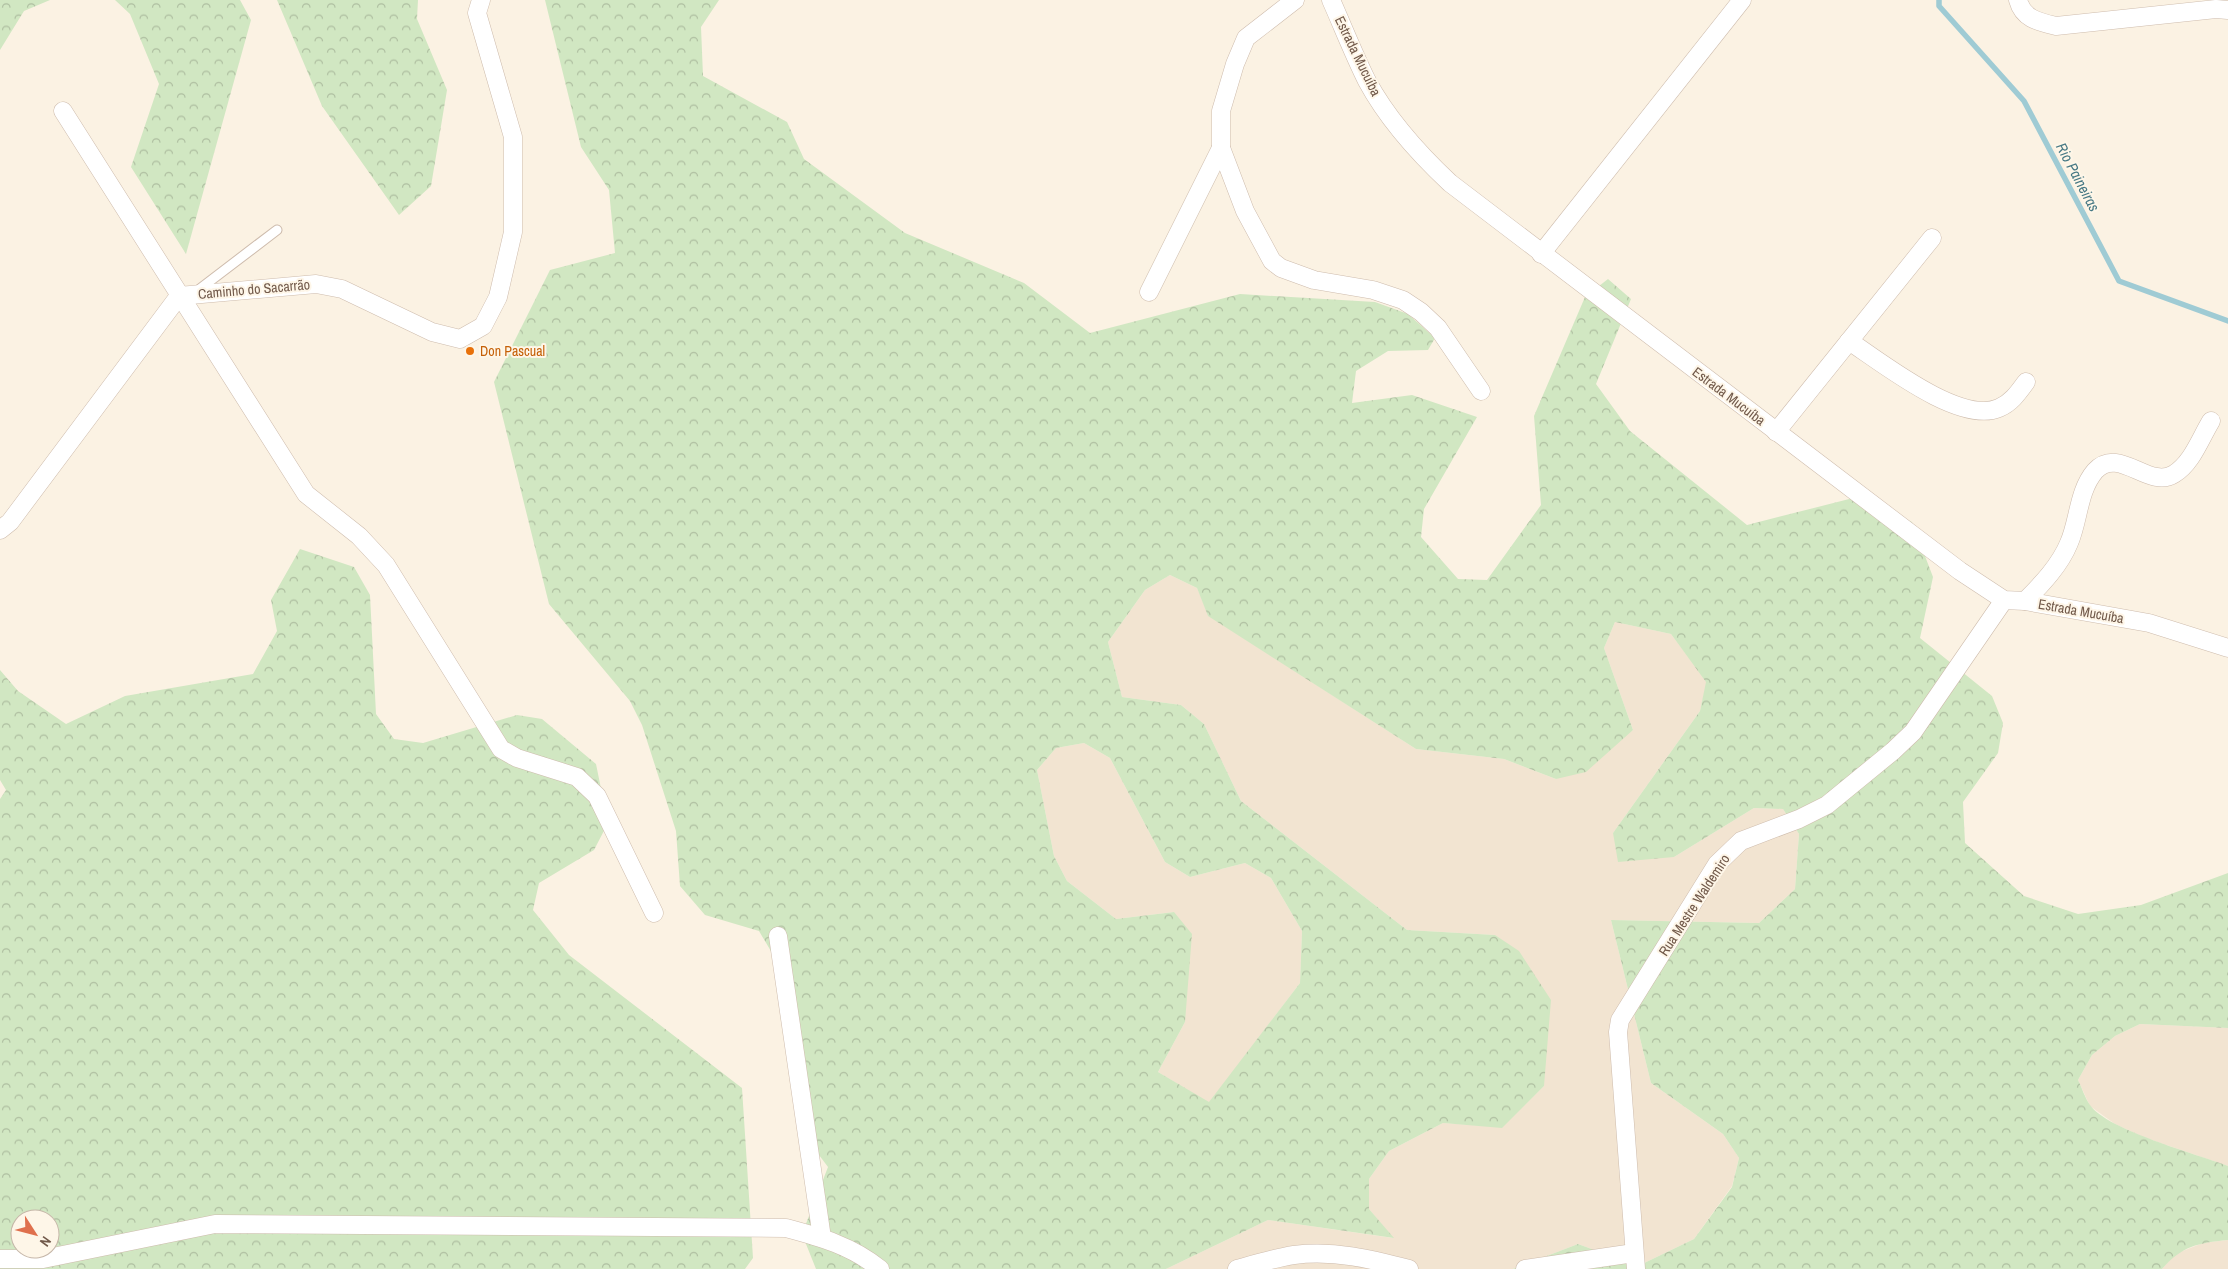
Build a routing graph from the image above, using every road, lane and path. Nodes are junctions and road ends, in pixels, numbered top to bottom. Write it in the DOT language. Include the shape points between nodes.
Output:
graph roads {
  1 [pos="480,0"];
  2 [pos="1294,0"];
  3 [pos="1331,0"];
  4 [pos="1742,0"];
  5 [pos="2018,0"];
  6 [pos="2228,10"];
  7 [pos="63,111"];
  8 [pos="1221,148"];
  9 [pos="277,230"];
  10 [pos="1932,238"];
  11 [pos="1541,254"];
  12 [pos="1149,292"];
  13 [pos="186,295"];
  14 [pos="1849,341"];
  15 [pos="2026,382"];
  16 [pos="1481,391"];
  17 [pos="2211,421"];
  18 [pos="1776,432"];
  19 [pos="0,530"];
  20 [pos="2004,600"];
  21 [pos="2025,601"];
  22 [pos="2228,648"];
  23 [pos="654,913"];
  24 [pos="778,936"];
  25 [pos="822,1238"];
  26 [pos="0,1259"];
  27 [pos="1635,1261"];
  28 [pos="880,1269"];
  29 [pos="1237,1269"];
  30 [pos="1409,1269"];
  31 [pos="1525,1269"];
  1 -- 13 [label="street, Caminho do Sacarrão" via="477,13 513,137 513,232 498,297 483,326 460,338 432,332 342,289 316,284"];
  2 -- 8 [label="street" via="1246,38 1221,111"];
  3 -- 11 [label="street, Estrada Mucuíba" via="1368,82 1389,116 1418,152 1450,183"];
  4 -- 11 [label="street"];
  5 -- 6 [label="street" via="2019,6 2032,20 2056,26"];
  7 -- 13 [label="street"];
  8 -- 12 [label="street"];
  8 -- 16 [label="street" via="1245,211 1272,261 1290,273 1373,290 1403,300 1438,328"];
  9 -- 13 [label="lane"];
  10 -- 14 [label="street"];
  11 -- 18 [label="street, Estrada Mucuíba"];
  13 -- 19 [label="street, Caminho do Sacarrão" via="10,522"];
  13 -- 23 [label="street" via="306,494 359,536 386,565 501,748 516,758 577,777 597,796"];
  14 -- 15 [label="street" via="1919,387 1948,403 1973,410 1997,409 2013,399"];
  14 -- 18 [label="street"];
  17 -- 21 [label="street" via="2187,462 2172,475 2159,478 2121,463 2106,464 2095,471 2082,494 2070,543 2060,561"];
  18 -- 20 [label="street, Estrada Mucuíba" via="1960,571"];
  20 -- 21 [label="street, Estrada Mucuíba"];
  20 -- 27 [label="street, Rua Mestre Waldemiro" via="1912,732 1894,751 1827,805 1741,841 1717,864 1620,1020 1618,1032"];
  21 -- 22 [label="street, Estrada Mucuíba" via="2149,624"];
  24 -- 25 [label="street"];
  25 -- 26 [label="street" via="786,1228 215,1224 43,1259"];
  25 -- 28 [label="street" via="862,1254"];
  27 -- 31 [label="street"];
  29 -- 30 [label="street" via="1293,1255 1334,1253"];
}
